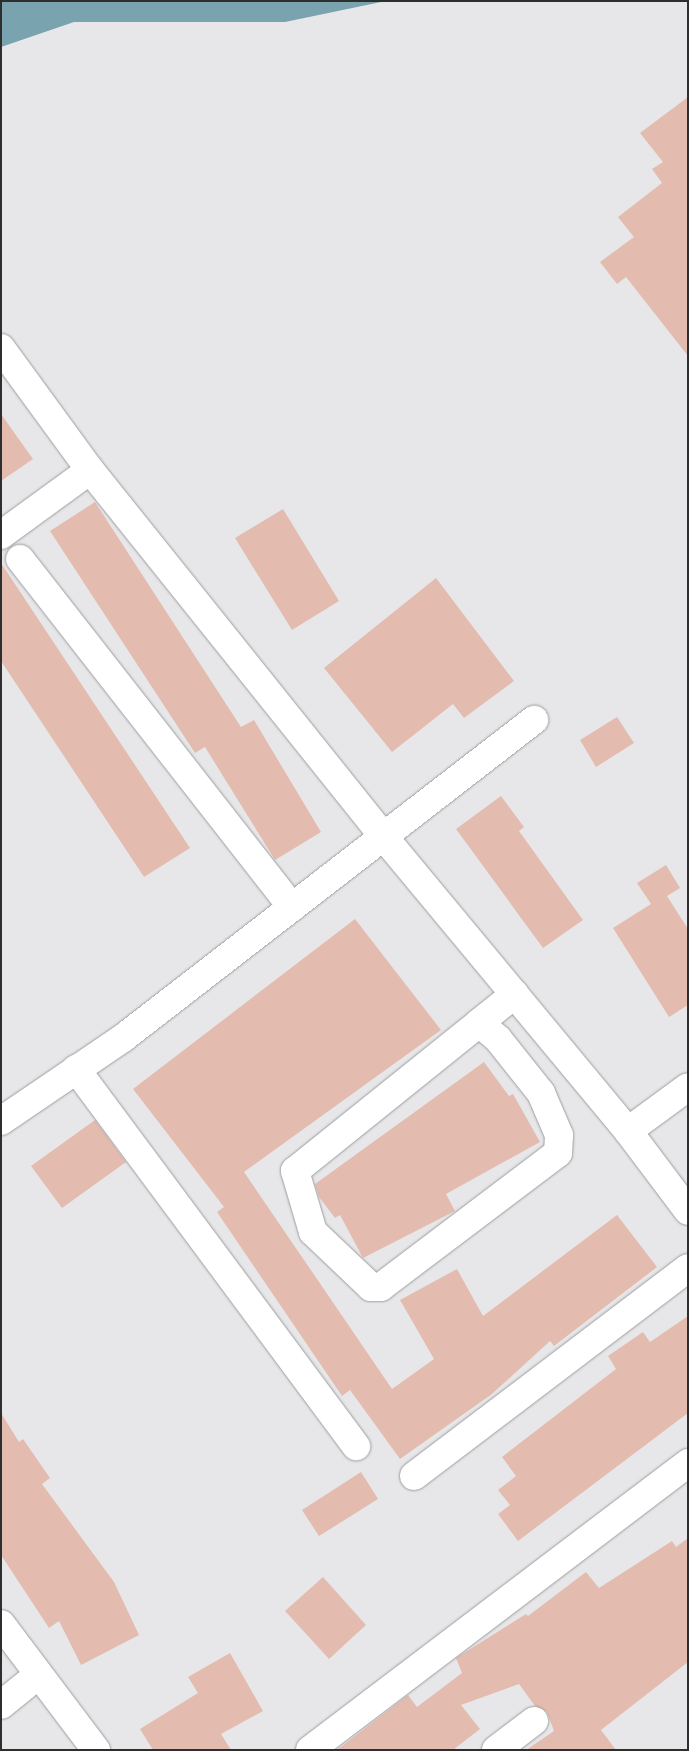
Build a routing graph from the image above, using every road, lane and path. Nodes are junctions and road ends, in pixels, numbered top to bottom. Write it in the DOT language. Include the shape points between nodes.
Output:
graph roads {
  1 [pos="1,348"];
  2 [pos="90,470"];
  3 [pos="1,535"];
  4 [pos="20,558"];
  5 [pos="534,720"];
  6 [pos="383,836"];
  7 [pos="292,907"];
  8 [pos="515,994"];
  9 [pos="479,1023"];
  10 [pos="76,1069"];
  11 [pos="688,1087"];
  12 [pos="1,1121"];
  13 [pos="628,1130"];
  14 [pos="688,1212"];
  15 [pos="688,1268"];
  16 [pos="356,1446"];
  17 [pos="688,1463"];
  18 [pos="414,1476"];
  19 [pos="1,1624"];
  20 [pos="38,1675"];
  21 [pos="1,1705"];
  22 [pos="534,1721"];
  23 [pos="96,1750"];
  24 [pos="310,1750"];
  25 [pos="496,1750"];
  1 -- 2 [label="street"];
  2 -- 3 [label="street"];
  2 -- 6 [label="street"];
  4 -- 7 [label="street"];
  5 -- 6 [label="street"];
  6 -- 7 [label="street"];
  6 -- 8 [label="street"];
  7 -- 10 [label="street"];
  8 -- 9 [label="street"];
  8 -- 13 [label="street"];
  9 -- 9 [label="street" via="295,1171 313,1232 372,1287 381,1287 558,1153 559,1135 541,1093 498,1039"];
  10 -- 12 [label="street"];
  10 -- 16 [label="street"];
  11 -- 13 [label="street"];
  13 -- 14 [label="street"];
  15 -- 18 [label="street"];
  17 -- 24 [label="street"];
  19 -- 20 [label="street"];
  20 -- 21 [label="street"];
  20 -- 23 [label="street"];
  22 -- 25 [label="street"];
}
